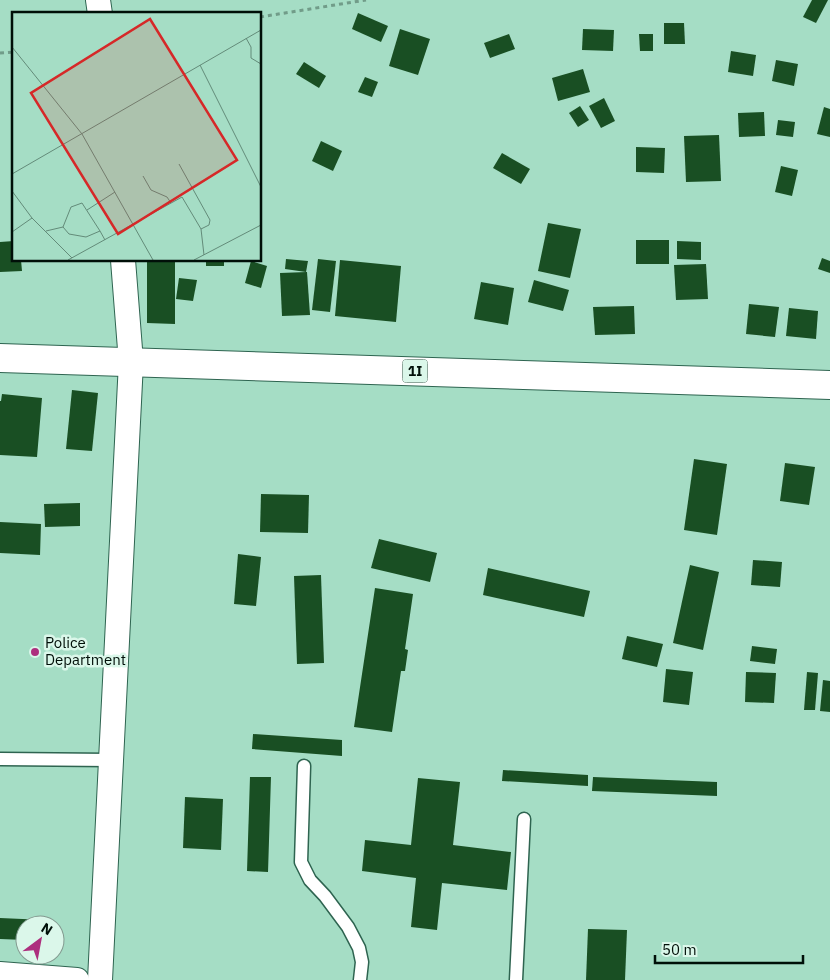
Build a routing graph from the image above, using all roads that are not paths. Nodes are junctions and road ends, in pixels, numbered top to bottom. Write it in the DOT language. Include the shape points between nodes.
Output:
graph roads {
  1 [pos="123,261"];
  2 [pos="0,358"];
  3 [pos="131,362"];
  4 [pos="830,385"];
  5 [pos="0,759"];
  6 [pos="111,760"];
  7 [pos="304,766"];
  8 [pos="524,819"];
  9 [pos="0,974"];
  10 [pos="77,980"];
  11 [pos="100,980"];
  12 [pos="360,980"];
  13 [pos="516,980"];
  1 -- 3 [label="street"];
  2 -- 3 [label="highway, 1I"];
  3 -- 4 [label="highway, 1I"];
  3 -- 6 [label="street"];
  5 -- 6 [label="lane"];
  6 -- 11 [label="street"];
  7 -- 12 [label="lane" via="301,862 310,880 348,927 359,948 362,962"];
  8 -- 13 [label="lane"];
  9 -- 10 [label="street"];
}
